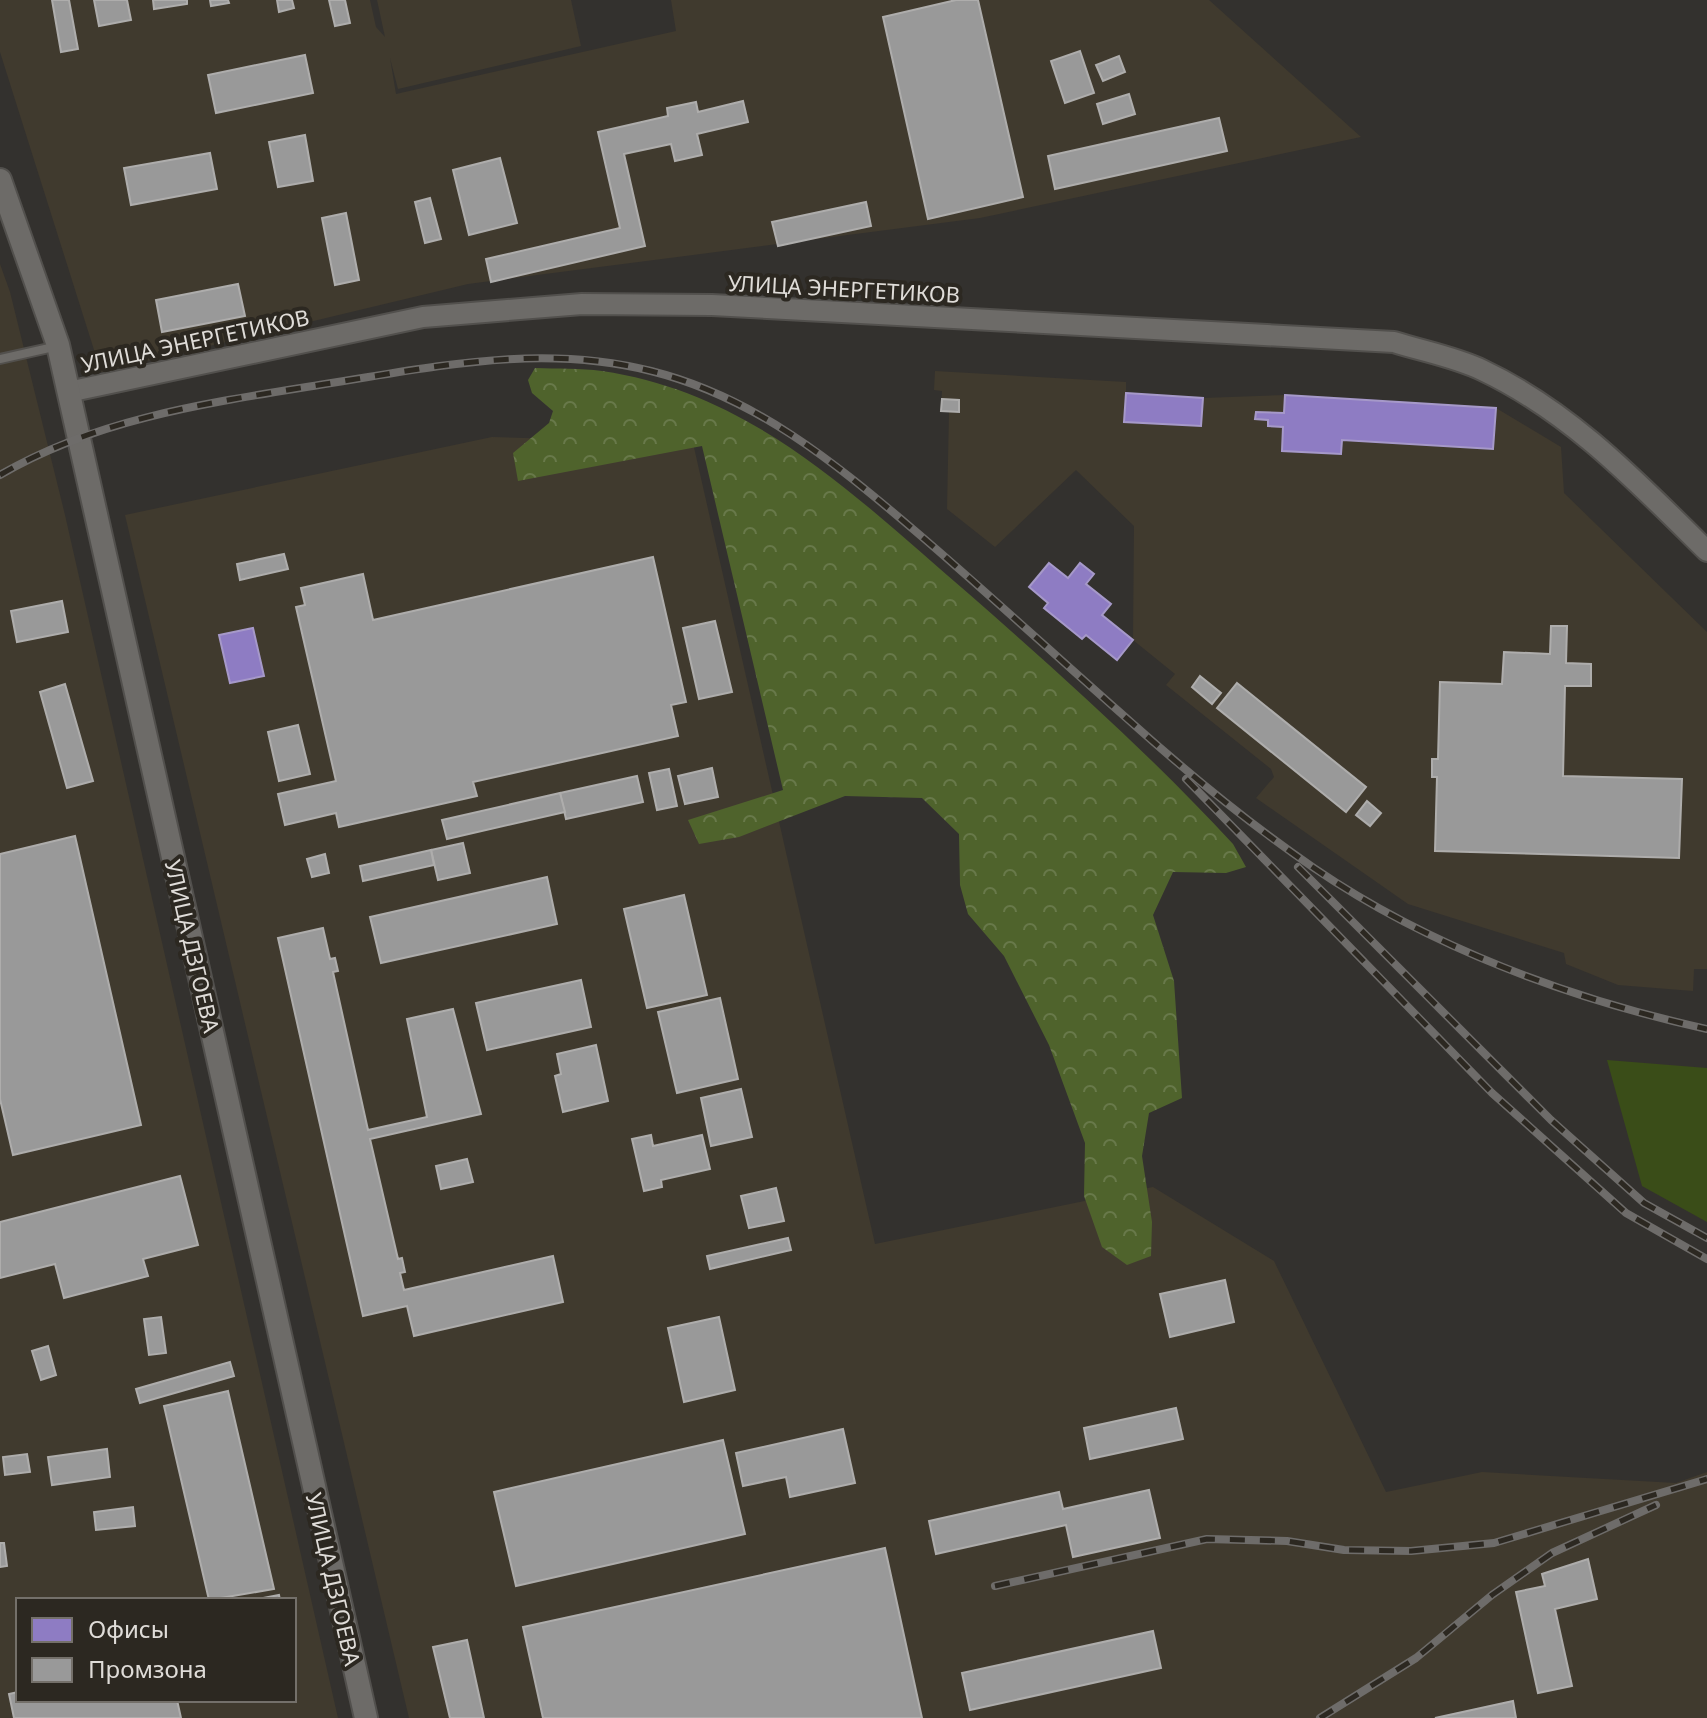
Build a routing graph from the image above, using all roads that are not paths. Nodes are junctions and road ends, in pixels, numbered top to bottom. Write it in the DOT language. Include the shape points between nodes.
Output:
graph roads {
  1 [pos="0,180"];
  2 [pos="58,345"];
  3 [pos="0,359"];
  4 [pos="68,392"];
  5 [pos="1707,551"];
  6 [pos="366,1718"];
  1 -- 2 [label="main road, УЛИЦА ДЗГОЕВА"];
  2 -- 3 [label="lane"];
  2 -- 4 [label="main road, УЛИЦА ДЗГОЕВА"];
  4 -- 5 [label="street, УЛИЦА ЭНЕРГЕТИКОВ" via="423,317 582,304 712,305 1394,342 1479,368 1541,401 1598,445"];
  4 -- 6 [label="main road, УЛИЦА ДЗГОЕВА"];
}
